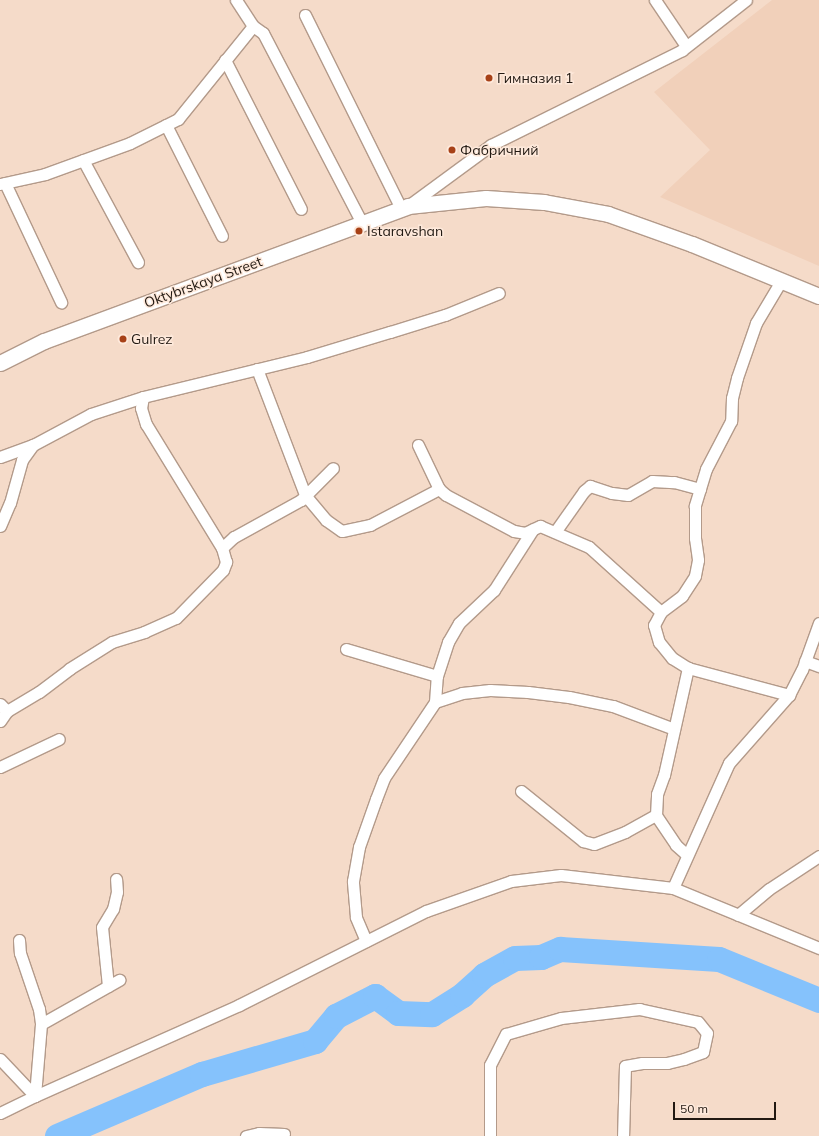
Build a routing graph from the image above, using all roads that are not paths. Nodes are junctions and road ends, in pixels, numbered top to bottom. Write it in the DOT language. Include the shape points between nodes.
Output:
graph roads {
  1 [pos="236,0"];
  2 [pos="655,0"];
  3 [pos="746,0"];
  4 [pos="305,14"];
  5 [pos="253,26"];
  6 [pos="686,46"];
  7 [pos="225,60"];
  8 [pos="166,125"];
  9 [pos="83,160"];
  10 [pos="2,183"];
  11 [pos="404,207"];
  12 [pos="301,209"];
  13 [pos="362,223"];
  14 [pos="222,236"];
  15 [pos="138,262"];
  16 [pos="781,281"];
  17 [pos="499,293"];
  18 [pos="819,296"];
  19 [pos="61,302"];
  20 [pos="0,363"];
  21 [pos="257,369"];
  22 [pos="143,397"];
  23 [pos="33,445"];
  24 [pos="418,445"];
  25 [pos="0,457"];
  26 [pos="333,468"];
  27 [pos="439,489"];
  28 [pos="700,489"];
  29 [pos="305,495"];
  30 [pos="0,526"];
  31 [pos="533,528"];
  32 [pos="555,532"];
  33 [pos="222,548"];
  34 [pos="661,612"];
  35 [pos="819,623"];
  36 [pos="346,649"];
  37 [pos="805,661"];
  38 [pos="819,666"];
  39 [pos="688,668"];
  40 [pos="437,676"];
  41 [pos="789,695"];
  42 [pos="435,702"];
  43 [pos="4,708"];
  44 [pos="0,721"];
  45 [pos="674,729"];
  46 [pos="59,739"];
  47 [pos="0,767"];
  48 [pos="521,791"];
  49 [pos="656,815"];
  50 [pos="687,855"];
  51 [pos="819,856"];
  52 [pos="116,879"];
  53 [pos="673,888"];
  54 [pos="738,915"];
  55 [pos="19,940"];
  56 [pos="366,941"];
  57 [pos="819,948"];
  58 [pos="119,980"];
  59 [pos="108,986"];
  60 [pos="41,1024"];
  61 [pos="0,1059"];
  62 [pos="35,1096"];
  63 [pos="0,1113"];
  64 [pos="284,1134"];
  65 [pos="246,1136"];
  66 [pos="490,1136"];
  67 [pos="623,1136"];
  1 -- 5 [label="street"];
  2 -- 6 [label="street"];
  3 -- 6 [label="street"];
  4 -- 11 [label="street"];
  5 -- 7 [label="street"];
  5 -- 13 [label="street" via="263,33"];
  6 -- 11 [label="street" via="491,145"];
  7 -- 8 [label="street" via="178,119"];
  7 -- 12 [label="street"];
  8 -- 9 [label="street"];
  8 -- 14 [label="street"];
  9 -- 10 [label="street" via="45,174"];
  9 -- 15 [label="street"];
  10 -- 19 [label="street"];
  11 -- 13 [label="main road, Oktybrskaya Street"];
  11 -- 16 [label="main road, Oktybrskaya Street" via="486,198 544,202 608,214 692,244"];
  13 -- 20 [label="main road, Oktybrskaya Street" via="44,341"];
  16 -- 18 [label="main road, Oktybrskaya Street"];
  16 -- 28 [label="street" via="756,323 737,378 732,398 731,421 706,469"];
  17 -- 21 [label="street" via="438,317 307,357"];
  21 -- 22 [label="street"];
  21 -- 29 [label="street"];
  22 -- 23 [label="street" via="91,414"];
  22 -- 33 [label="street" via="142,408 146,424"];
  23 -- 25 [label="street"];
  23 -- 30 [label="street" via="22,460 10,503"];
  24 -- 27 [label="street"];
  26 -- 29 [label="street"];
  27 -- 29 [label="street" via="370,525 342,531 326,520"];
  27 -- 31 [label="street" via="514,531 524,533"];
  28 -- 32 [label="street" via="674,482 652,481 628,494 612,493 590,486"];
  28 -- 34 [label="street" via="695,506 698,560 695,576 682,596"];
  29 -- 33 [label="street" via="301,500 234,537"];
  31 -- 32 [label="street" via="540,526"];
  31 -- 40 [label="street" via="494,590 459,623 448,642"];
  32 -- 34 [label="street" via="589,547"];
  33 -- 43 [label="street" via="226,562 223,570 176,618 112,642 38,692"];
  34 -- 39 [label="street" via="654,625 659,642 672,658"];
  35 -- 37 [label="street"];
  36 -- 40 [label="street"];
  37 -- 38 [label="street"];
  37 -- 41 [label="street"];
  39 -- 41 [label="street"];
  39 -- 45 [label="street"];
  40 -- 42 [label="street"];
  41 -- 50 [label="street" via="729,763"];
  42 -- 45 [label="street" via="462,694 490,690 528,692 613,706"];
  42 -- 56 [label="street" via="384,778 359,847 353,881 356,917"];
  43 -- 44 [label="street"];
  45 -- 49 [label="street" via="657,794"];
  46 -- 47 [label="street"];
  48 -- 49 [label="street" via="583,841 594,844 625,832"];
  49 -- 50 [label="street" via="676,845"];
  50 -- 53 [label="street"];
  51 -- 54 [label="street" via="769,889"];
  52 -- 59 [label="street" via="117,892 113,908 102,927"];
  53 -- 54 [label="street"];
  53 -- 56 [label="street" via="561,875 511,881 426,911"];
  54 -- 57 [label="street"];
  55 -- 60 [label="street" via="20,953"];
  56 -- 62 [label="street" via="239,1005"];
  58 -- 59 [label="street"];
  59 -- 60 [label="street"];
  60 -- 62 [label="street"];
  61 -- 62 [label="street"];
  62 -- 63 [label="street"];
  64 -- 65 [label="street" via="259,1133"];
  66 -- 67 [label="street" via="490,1065 506,1034 561,1018 639,1009 698,1022 707,1032 703,1052 667,1063 625,1066"];
}
